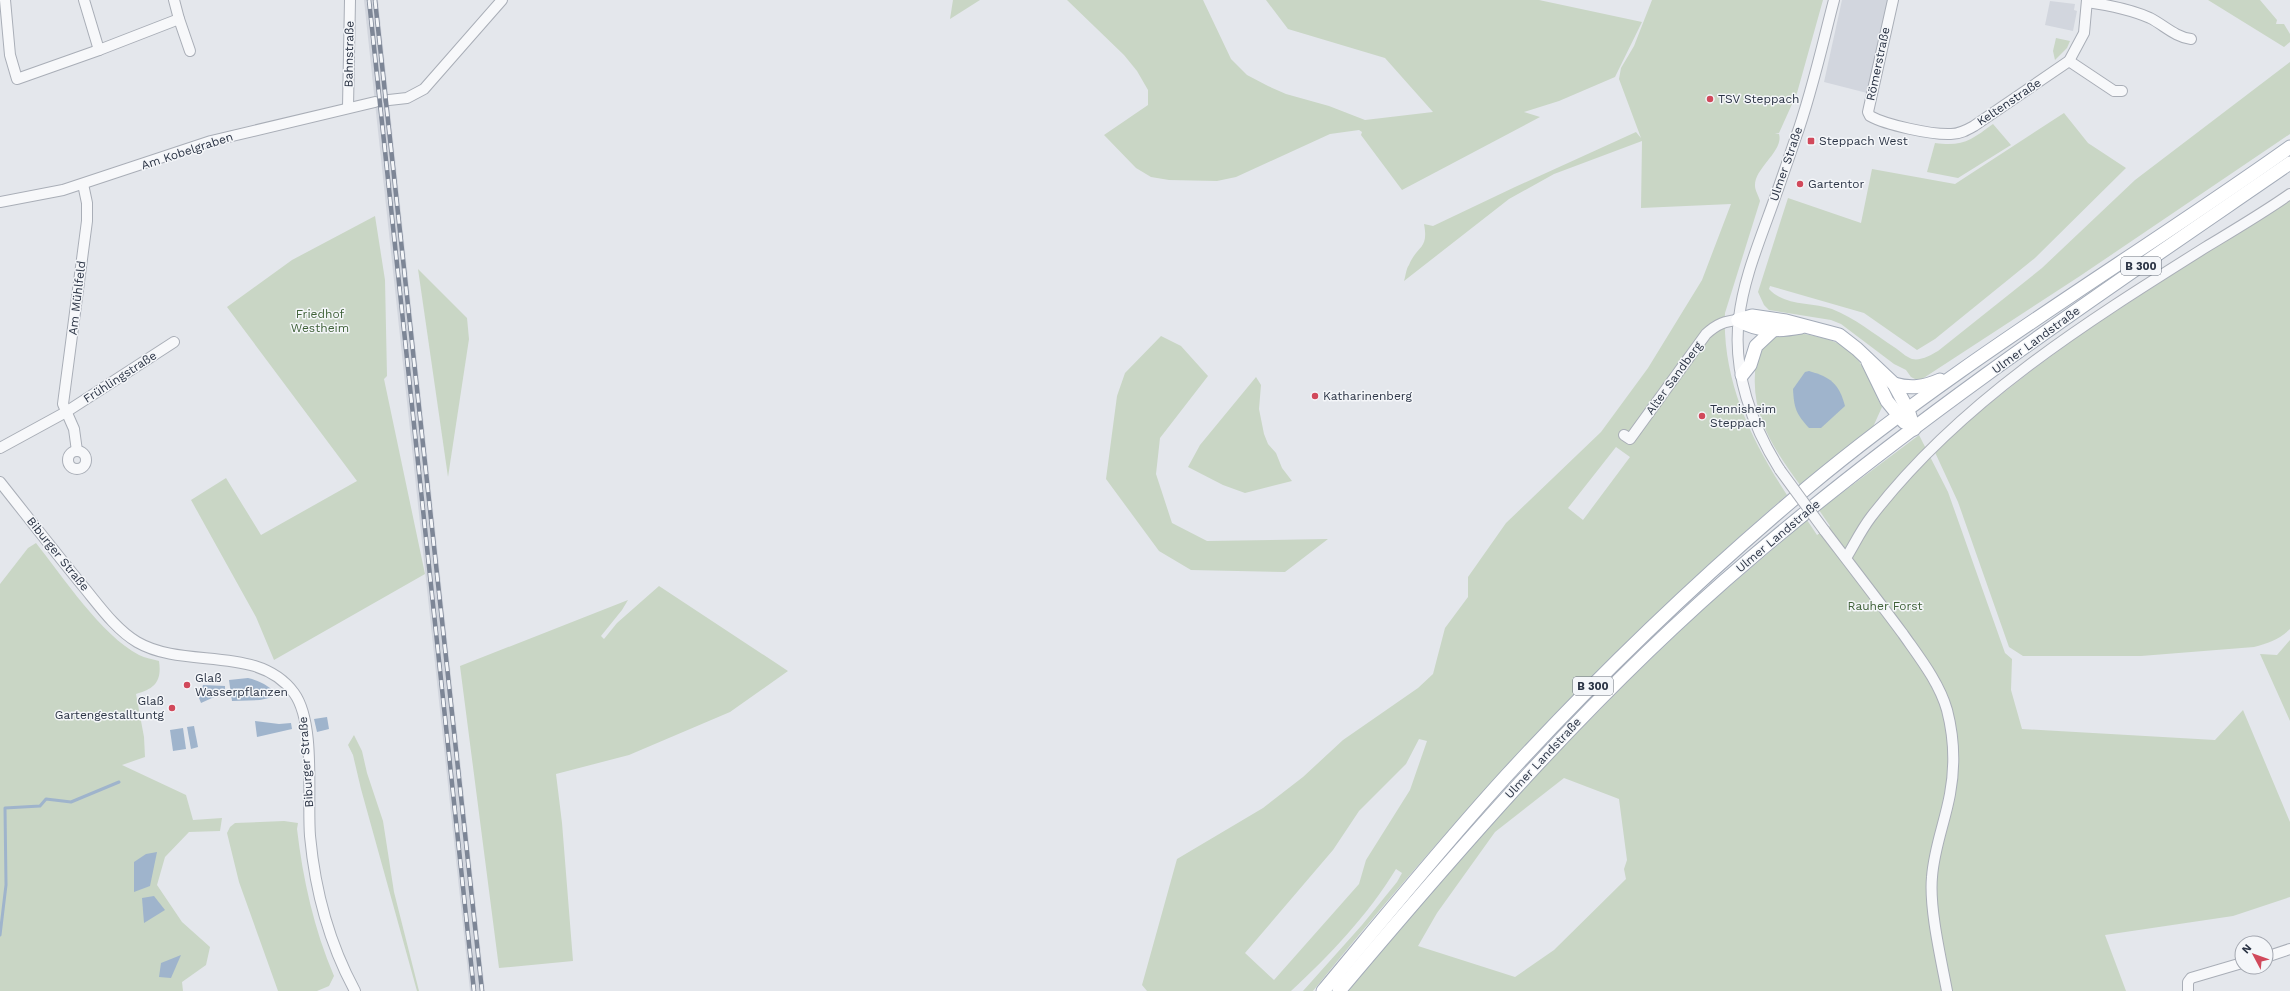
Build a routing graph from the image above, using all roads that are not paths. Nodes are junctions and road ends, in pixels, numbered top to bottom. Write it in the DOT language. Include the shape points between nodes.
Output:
graph roads {
  1 [pos="5,0"];
  2 [pos="84,0"];
  3 [pos="174,0"];
  4 [pos="350,0"];
  5 [pos="502,0"];
  6 [pos="1834,0"];
  7 [pos="1893,0"];
  8 [pos="2087,1"];
  9 [pos="179,19"];
  10 [pos="2191,39"];
  11 [pos="99,50"];
  12 [pos="190,51"];
  13 [pos="2069,61"];
  14 [pos="2122,91"];
  15 [pos="389,100"];
  16 [pos="375,102"];
  17 [pos="348,107"];
  18 [pos="1882,121"];
  19 [pos="2290,147"];
  20 [pos="2290,163"];
  21 [pos="83,184"];
  22 [pos="2290,194"];
  23 [pos="0,202"];
  24 [pos="1734,320"];
  25 [pos="1803,327"];
  26 [pos="1772,331"];
  27 [pos="174,342"];
  28 [pos="1865,357"];
  29 [pos="1959,372"];
  30 [pos="1742,375"];
  31 [pos="1894,384"];
  32 [pos="66,412"];
  33 [pos="1903,413"];
  34 [pos="1914,429"];
  35 [pos="1624,435"];
  36 [pos="0,448"];
  37 [pos="77,451"];
  38 [pos="0,482"];
  39 [pos="1846,558"];
  40 [pos="2290,949"];
  41 [pos="2274,954"];
  42 [pos="2234,965"];
  43 [pos="355,991"];
  44 [pos="1323,991"];
  45 [pos="1339,991"];
  46 [pos="1946,991"];
  47 [pos="2188,991"];
  1 -- 11 [label="street" via="10,55 17,79"];
  2 -- 11 [label="street"];
  3 -- 9 [label="street"];
  4 -- 17 [label="street, Bahnstraße"];
  5 -- 15 [label="street" via="424,89 407,98"];
  6 -- 24 [label="street, Ulmer Straße" via="1797,136 1754,254"];
  7 -- 18 [label="street, Römerstraße" via="1868,112 1870,116"];
  8 -- 10 [label="street" via="2149,18 2182,37"];
  8 -- 13 [label="street, Keltenstraße" via="2084,33"];
  9 -- 11 [label="street"];
  9 -- 12 [label="street"];
  13 -- 14 [label="street" via="2114,90"];
  13 -- 18 [label="street, Keltenstraße" via="1966,131 1952,134 1937,133"];
  16 -- 17 [label="street, Am Kobelgraben"];
  17 -- 21 [label="street, Am Kobelgraben" via="314,118 211,141"];
  19 -- 29 [label="main road, Ulmer Landstraße / B 300"];
  20 -- 34 [label="main road, Ulmer Landstraße / B 300" via="2059,322"];
  21 -- 23 [label="street, Am Kobelgraben"];
  21 -- 32 [label="street, Am Mühlfeld" via="87,221 64,398"];
  22 -- 39 [label="street" via="2122,300 2053,347 2000,388 1932,447 1870,518"];
  24 -- 25 [label="main road" via="1752,316 1786,321"];
  24 -- 26 [label="main road" via="1750,327"];
  24 -- 30 [label="street, Ulmer Straße"];
  24 -- 35 [label="street, Alter Sandberg" via="1715,326 1706,334 1630,439"];
  25 -- 26 [label="main road"];
  25 -- 28 [label="main road" via="1819,328 1839,335"];
  26 -- 30 [label="main road" via="1756,346 1750,365"];
  27 -- 32 [label="street, Frühlingstraße"];
  28 -- 31 [label="main road"];
  28 -- 33 [label="main road" via="1887,401"];
  29 -- 31 [label="main road" via="1926,386 1914,388"];
  29 -- 33 [label="main road, Ulmer Landstraße / B 300"];
  30 -- 39 [label="street, Ulmer Straße, bridge" via="1755,425 1780,470"];
  31 -- 33 [label="main road"];
  32 -- 36 [label="street, Frühlingstraße"];
  32 -- 37 [label="street" via="74,429"];
  33 -- 34 [label="main road"];
  33 -- 44 [label="main road, Ulmer Landstraße / B 300" via="1809,486 1739,547 1594,684 1459,829"];
  34 -- 45 [label="main road, Ulmer Landstraße / B 300" via="1866,463 1750,558 1610,689 1469,838"];
  38 -- 43 [label="street, Biburger Straße" via="112,620 137,642 160,652 248,664 268,670 278,676 295,694 302,707 306,726 310,835 324,917"];
  39 -- 46 [label="street, Ulmer Straße" via="1915,651 1947,709 1953,745 1953,771 1931,879"];
  40 -- 41 [label="street"];
  42 -- 47 [label="street" via="2191,978 2188,982"];
}
